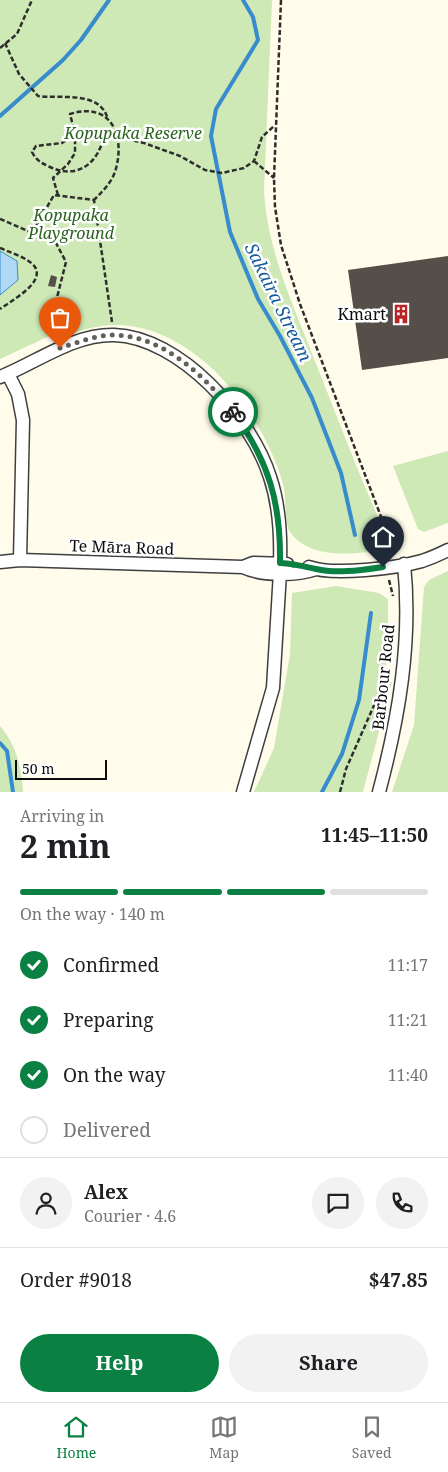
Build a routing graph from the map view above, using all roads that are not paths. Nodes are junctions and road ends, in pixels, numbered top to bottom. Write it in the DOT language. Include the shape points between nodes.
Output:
graph roads {
  1 [pos="4,375"];
  2 [pos="448,550"];
  3 [pos="20,560"];
  4 [pos="0,562"];
  5 [pos="404,564"];
  6 [pos="280,568"];
  7 [pos="244,792"];
  8 [pos="379,792"];
  1 -- 3 [label="street" via="18,394 23,420"];
  1 -- 6 [label="street" via="60,348 113,335 145,341 179,359 216,392 258,449 270,476 276,501"];
  2 -- 5 [label="street, Te Māra Road" via="422,561"];
  3 -- 4 [label="street, Te Māra Road"];
  3 -- 6 [label="street, Te Māra Road" via="243,567 253,572"];
  5 -- 6 [label="street, Te Māra Road" via="356,570 316,569 304,565"];
  5 -- 8 [label="street, Barbour Road" via="406,646 393,739"];
  6 -- 7 [label="street" via="273,688"];
}
